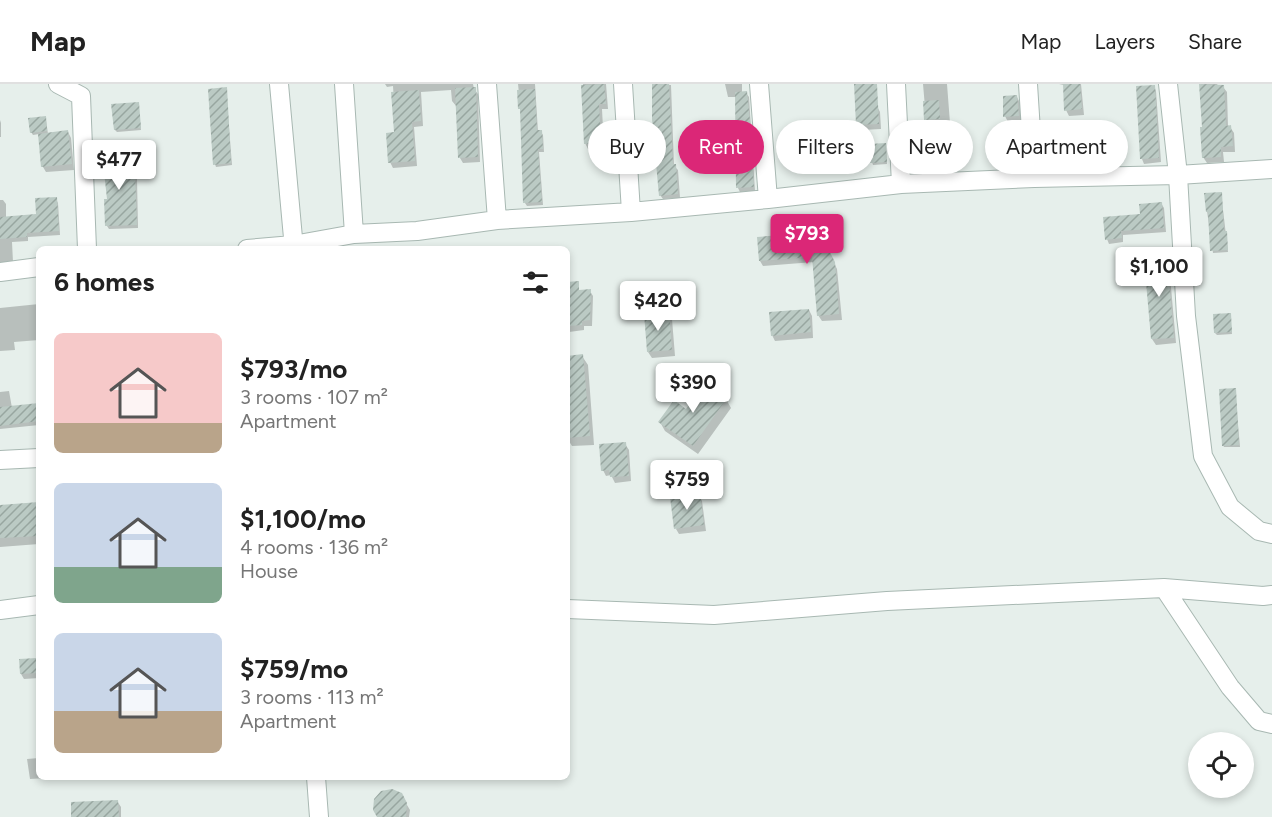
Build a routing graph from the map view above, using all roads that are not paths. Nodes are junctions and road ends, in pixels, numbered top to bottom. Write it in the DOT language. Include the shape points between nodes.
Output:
graph roads {
  1 [pos="58,84"];
  2 [pos="279,84"];
  3 [pos="344,84"];
  4 [pos="487,84"];
  5 [pos="622,84"];
  6 [pos="759,84"];
  7 [pos="896,84"];
  8 [pos="1028,84"];
  9 [pos="1168,84"];
  10 [pos="1272,169"];
  11 [pos="1178,175"];
  12 [pos="1034,178"];
  13 [pos="901,184"];
  14 [pos="768,199"];
  15 [pos="631,212"];
  16 [pos="497,220"];
  17 [pos="354,234"];
  18 [pos="87,246"];
  19 [pos="294,246"];
  20 [pos="299,246"];
  21 [pos="36,267"];
  22 [pos="0,272"];
  23 [pos="36,458"];
  24 [pos="0,460"];
  25 [pos="1272,534"];
  26 [pos="1164,588"];
  27 [pos="1272,595"];
  28 [pos="36,605"];
  29 [pos="570,609"];
  30 [pos="0,610"];
  31 [pos="1272,724"];
  32 [pos="316,780"];
  33 [pos="320,817"];
  1 -- 18 [label="street" via="81,96"];
  2 -- 19 [label="street"];
  3 -- 17 [label="street"];
  4 -- 16 [label="street"];
  5 -- 15 [label="street"];
  6 -- 14 [label="street"];
  7 -- 13 [label="street"];
  8 -- 12 [label="street"];
  9 -- 11 [label="street"];
  10 -- 11 [label="street"];
  11 -- 12 [label="street"];
  11 -- 25 [label="street" via="1186,316 1203,456 1230,507 1259,531"];
  12 -- 13 [label="street"];
  13 -- 14 [label="street"];
  14 -- 15 [label="street"];
  15 -- 16 [label="street"];
  16 -- 17 [label="street" via="417,231"];
  17 -- 20 [label="street"];
  21 -- 22 [label="street"];
  23 -- 24 [label="street"];
  26 -- 27 [label="street"];
  26 -- 29 [label="street" via="714,615"];
  26 -- 31 [label="street" via="1230,687 1259,721"];
  28 -- 30 [label="street"];
  32 -- 33 [label="street"];
}
